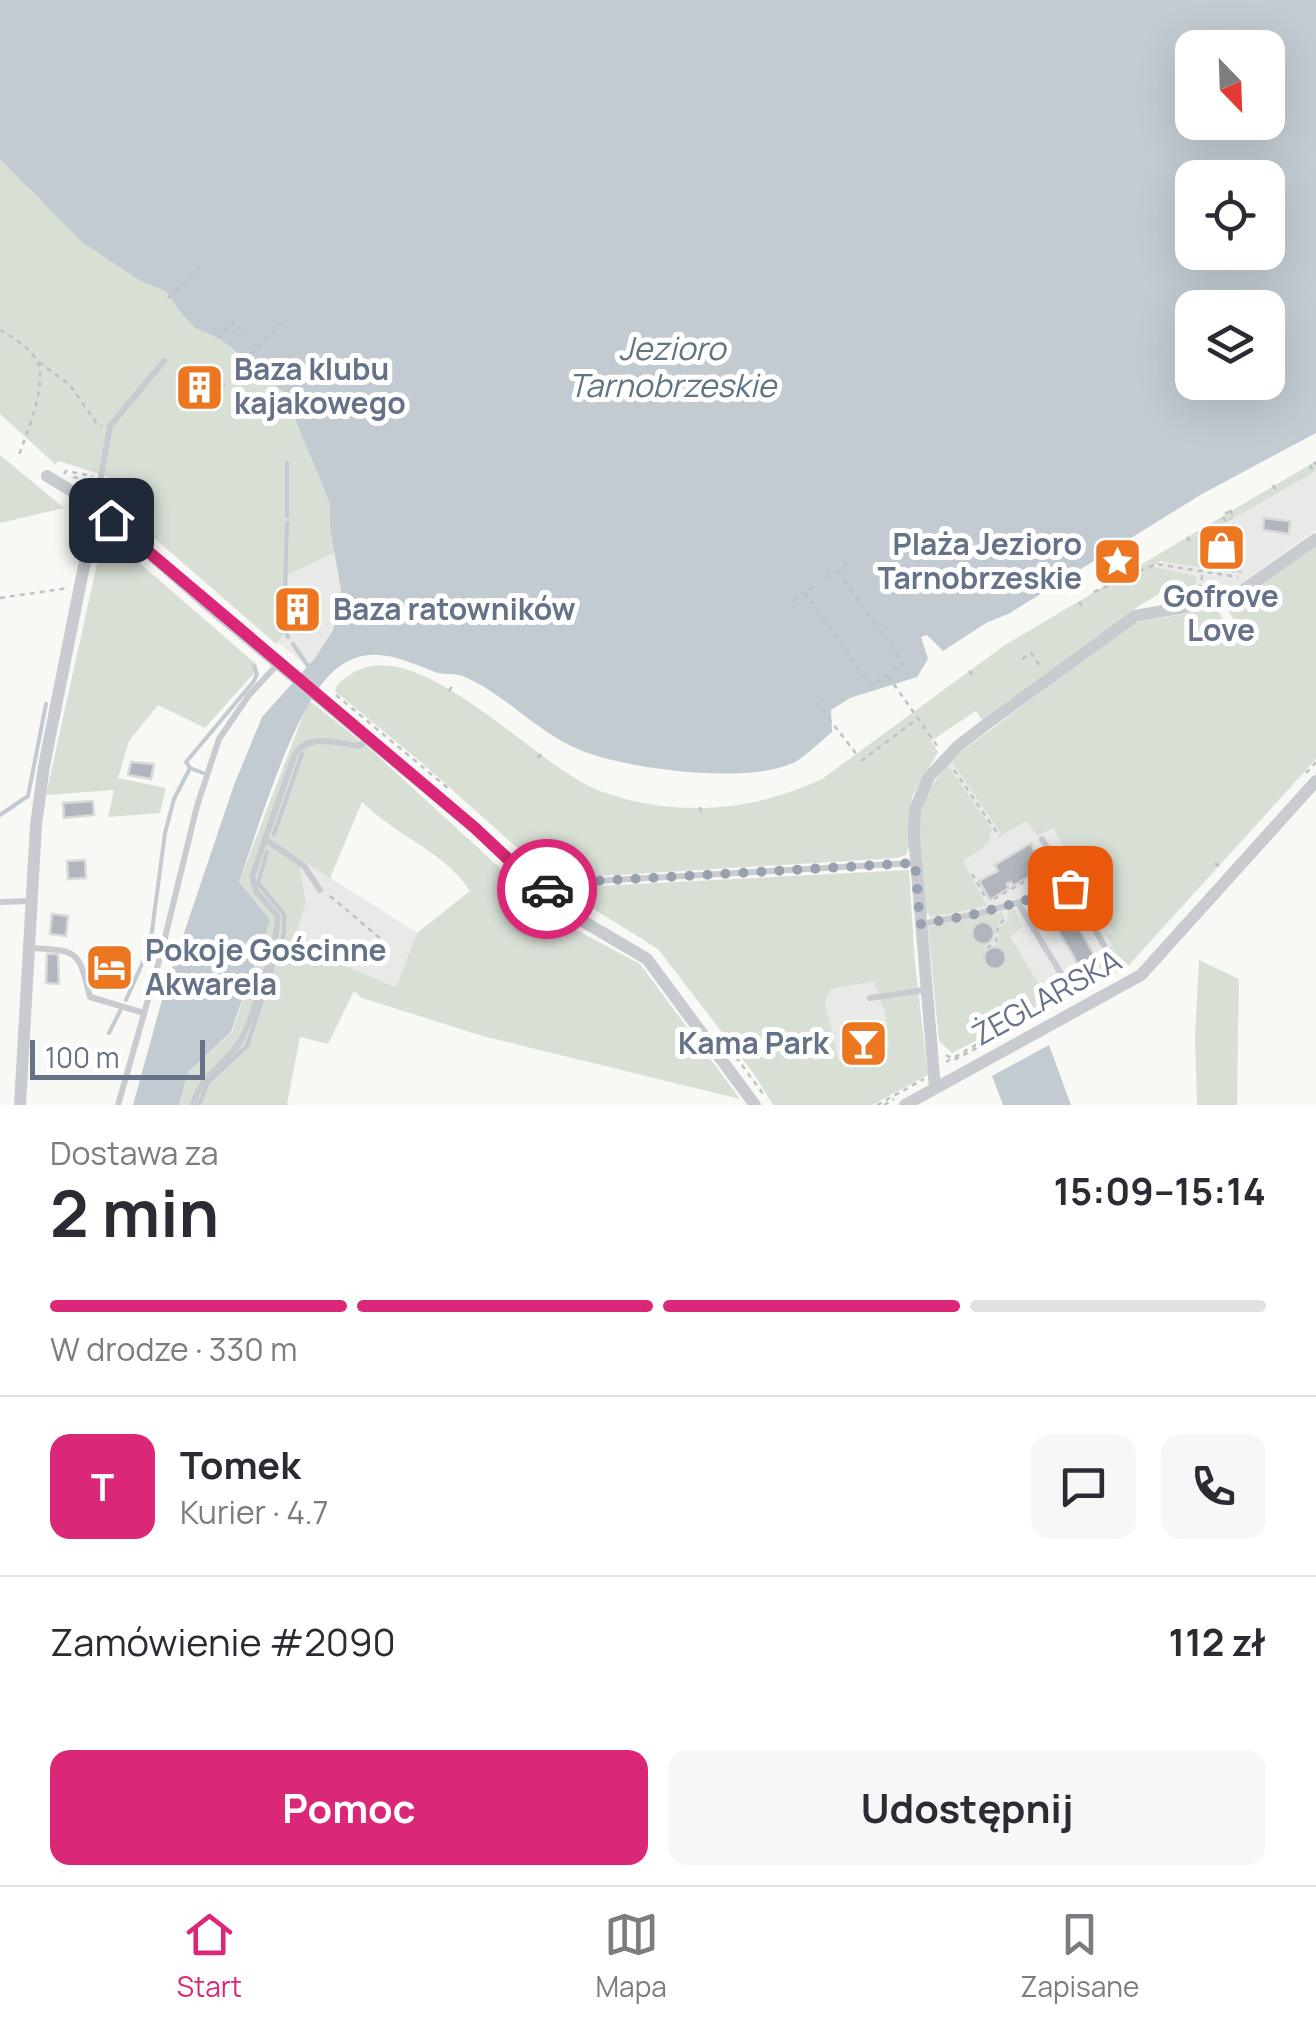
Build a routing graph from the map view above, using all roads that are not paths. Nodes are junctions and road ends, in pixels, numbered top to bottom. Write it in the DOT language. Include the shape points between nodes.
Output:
graph roads {
  1 [pos="164,361"];
  2 [pos="57,480"];
  3 [pos="96,506"];
  4 [pos="1316,539"];
  5 [pos="283,667"];
  6 [pos="370,738"];
  7 [pos="1316,780"];
  8 [pos="1042,838"];
  9 [pos="265,839"];
  10 [pos="915,863"];
  11 [pos="1070,888"];
  12 [pos="320,890"];
  13 [pos="543,892"];
  14 [pos="30,901"];
  15 [pos="0,902"];
  16 [pos="1018,903"];
  17 [pos="920,924"];
  18 [pos="1104,946"];
  19 [pos="28,948"];
  20 [pos="1060,972"];
  21 [pos="926,990"];
  22 [pos="870,998"];
  23 [pos="144,1013"];
  24 [pos="935,1088"];
  25 [pos="20,1105"];
  26 [pos="118,1105"];
  27 [pos="192,1105"];
  28 [pos="755,1105"];
  29 [pos="906,1105"];
  1 -- 3 [label="lane" via="110,429"];
  2 -- 3 [label="street"];
  3 -- 5 [label="street"];
  3 -- 14 [label="street" via="44,766"];
  4 -- 10 [label="street" via="1230,599 1141,614 988,723 929,778 915,809"];
  5 -- 6 [label="street"];
  5 -- 23 [label="lane" via="249,694 219,739"];
  6 -- 9 [label="lane" via="359,746 300,746"];
  6 -- 13 [label="street"];
  7 -- 24 [label="street, ŻEGLARSKA" via="1141,975"];
  8 -- 11 [label="lane"];
  9 -- 12 [label="lane" via="311,872"];
  9 -- 27 [label="lane" via="252,883 279,928 244,1036 199,1086"];
  10 -- 13 [label="lane" via="560,883"];
  10 -- 17 [label="street"];
  11 -- 16 [label="lane"];
  11 -- 18 [label="lane"];
  13 -- 28 [label="street" via="647,959"];
  14 -- 15 [label="lane"];
  14 -- 19 [label="street"];
  16 -- 17 [label="lane"];
  16 -- 20 [label="lane"];
  17 -- 21 [label="street"];
  19 -- 23 [label="lane" via="71,952 90,997"];
  19 -- 25 [label="street"];
  21 -- 22 [label="lane"];
  21 -- 24 [label="street"];
  23 -- 26 [label="lane"];
  24 -- 29 [label="street, ŻEGLARSKA"];
}
